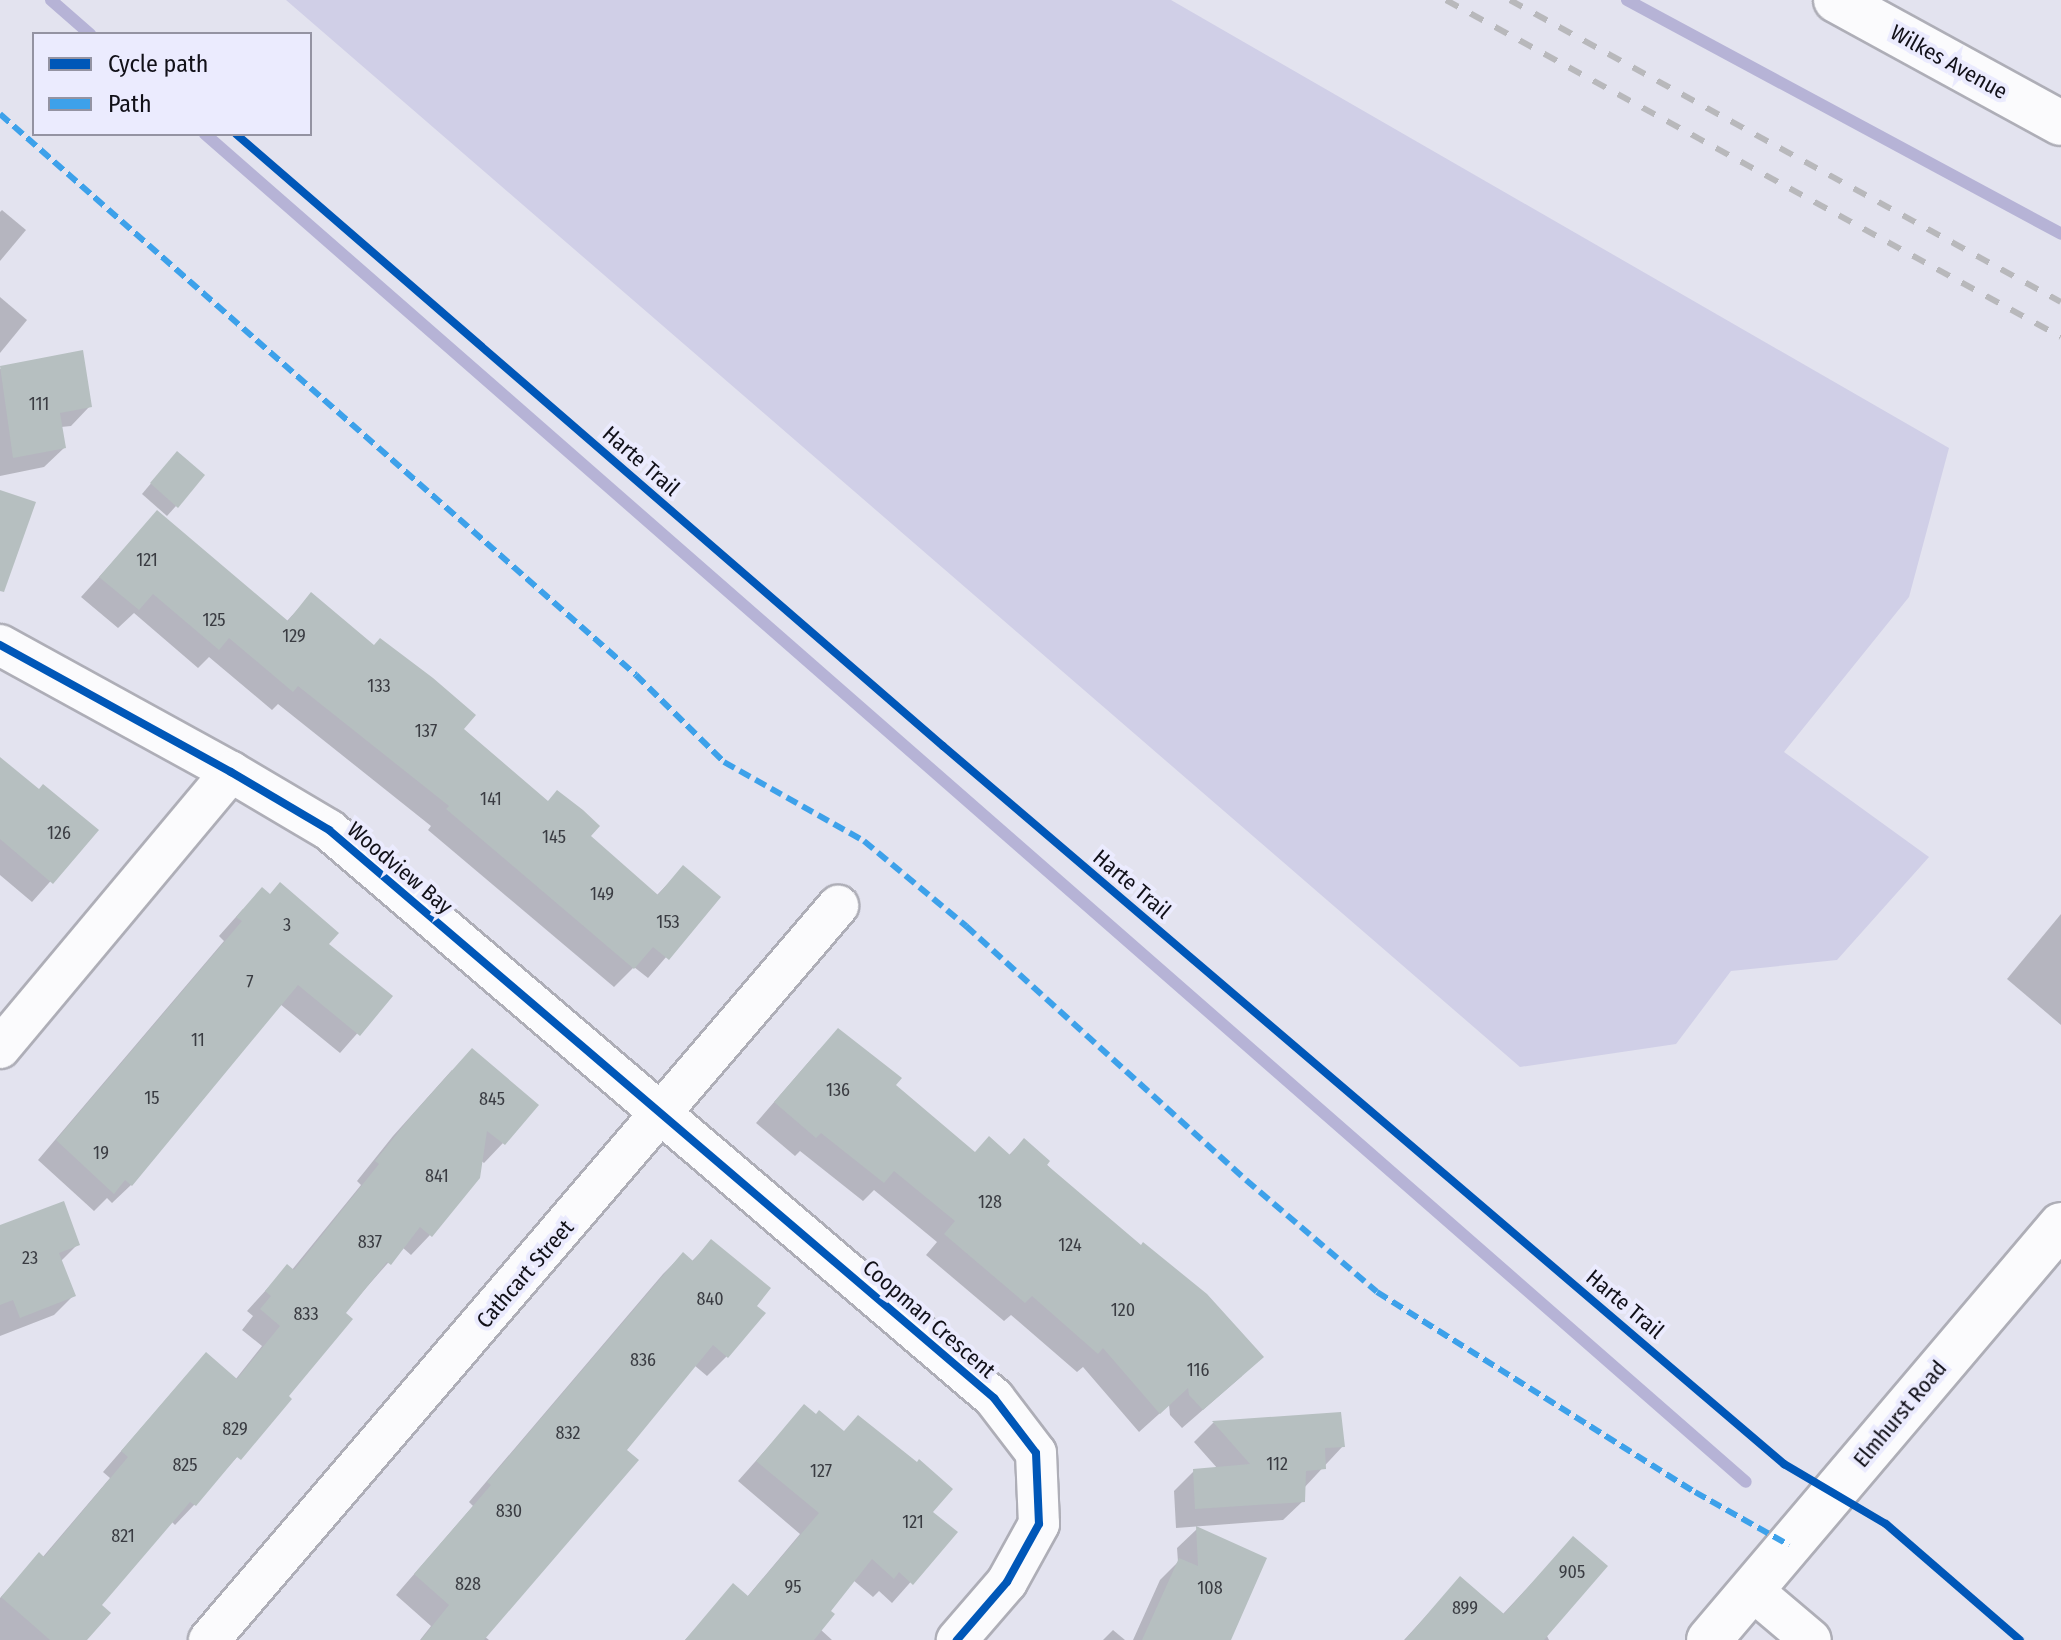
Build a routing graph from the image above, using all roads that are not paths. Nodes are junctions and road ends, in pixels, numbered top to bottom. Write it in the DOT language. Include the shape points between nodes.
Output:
graph roads {
  1 [pos="1836,0"];
  2 [pos="2061,123"];
  3 [pos="0,645"];
  4 [pos="231,772"];
  5 [pos="838,906"];
  6 [pos="0,1048"];
  7 [pos="662,1115"];
  8 [pos="2061,1225"];
  9 [pos="1752,1590"];
  10 [pos="209,1640"];
  11 [pos="957,1640"];
  12 [pos="1709,1640"];
  13 [pos="1811,1640"];
  1 -- 2 [label="street, Wilkes Avenue"];
  3 -- 4 [label="street, Woodview Bay"];
  4 -- 6 [label="street"];
  4 -- 7 [label="street, Woodview Bay" via="329,830"];
  5 -- 7 [label="street, Cathcart Street"];
  7 -- 10 [label="street, Cathcart Street"];
  7 -- 11 [label="street, Coopman Crescent" via="994,1398 1036,1453 1039,1524 1007,1582"];
  8 -- 9 [label="street, Elmhurst Road"];
  9 -- 12 [label="street, Elmhurst Road"];
  9 -- 13 [label="street"];
}
